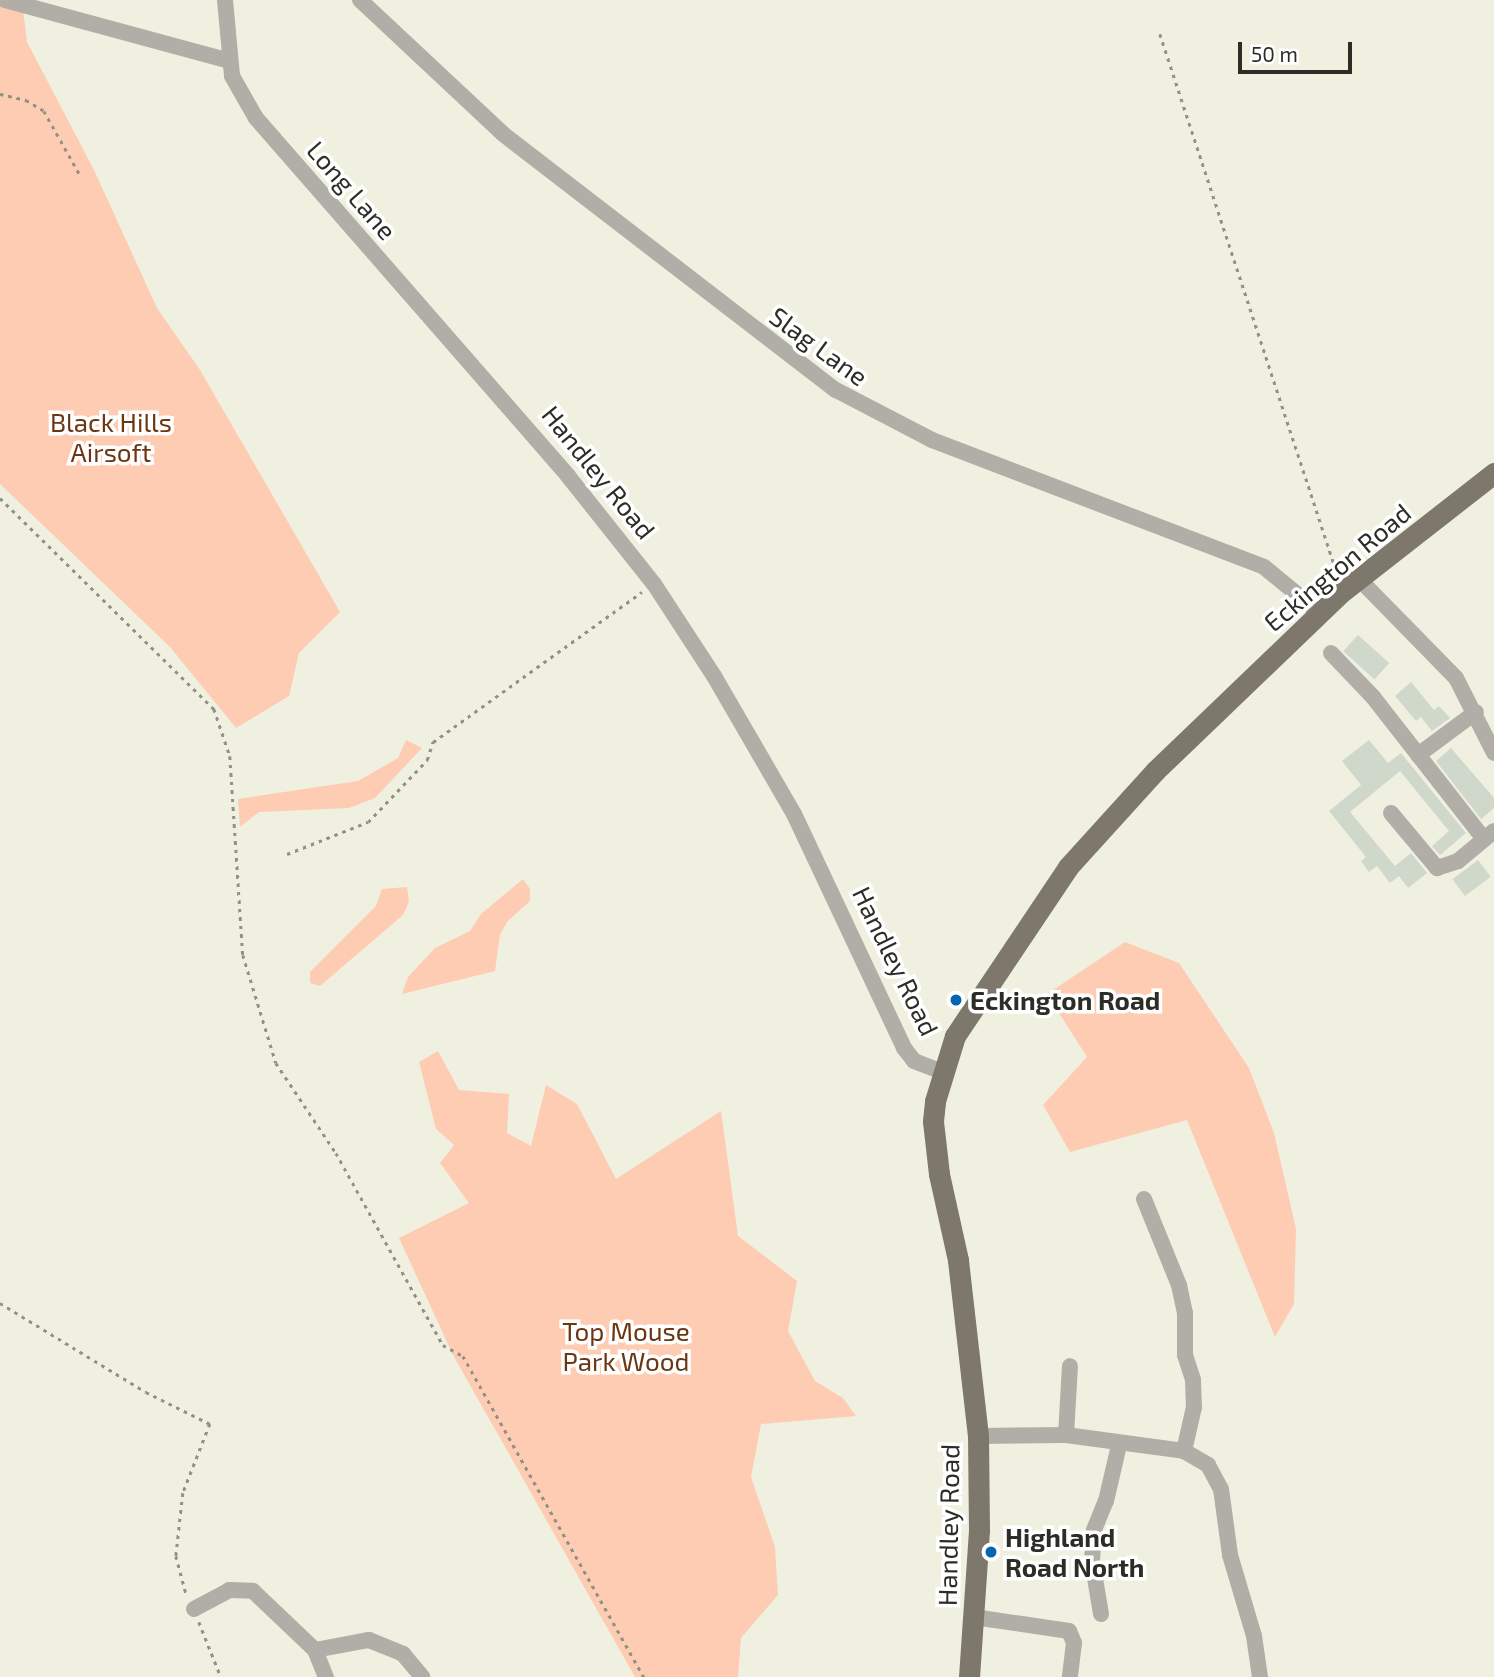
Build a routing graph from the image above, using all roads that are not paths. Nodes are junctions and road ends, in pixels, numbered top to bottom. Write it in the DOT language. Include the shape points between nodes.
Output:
graph roads {
  1 [pos="5,0"];
  2 [pos="225,0"];
  3 [pos="360,0"];
  4 [pos="230,61"];
  5 [pos="493,389"];
  6 [pos="1494,473"];
  7 [pos="1351,585"];
  8 [pos="1320,613"];
  9 [pos="1331,653"];
  10 [pos="1476,712"];
  11 [pos="1494,753"];
  12 [pos="1418,755"];
  13 [pos="1391,813"];
  14 [pos="1489,835"];
  15 [pos="943,1072"];
  16 [pos="1144,1199"];
  17 [pos="1070,1366"];
  18 [pos="1066,1435"];
  19 [pos="978,1436"];
  20 [pos="1119,1445"];
  21 [pos="1184,1451"];
  22 [pos="194,1609"];
  23 [pos="1101,1614"];
  24 [pos="974,1617"];
  25 [pos="315,1650"];
  26 [pos="326,1677"];
  27 [pos="422,1677"];
  28 [pos="969,1677"];
  29 [pos="1070,1677"];
  30 [pos="1260,1677"];
  1 -- 4 [label="street"];
  2 -- 4 [label="street, Long Lane"];
  3 -- 8 [label="street, Slag Lane" via="503,134 836,390 932,440 1264,567"];
  4 -- 5 [label="street, Long Lane" via="235,85 256,118"];
  5 -- 15 [label="street, Handley Road" via="653,584 714,676 794,814 905,1048 914,1061"];
  6 -- 7 [label="main road, Eckington Road"];
  7 -- 8 [label="main road, Eckington Road"];
  7 -- 10 [label="street" via="1457,678"];
  8 -- 15 [label="main road, Eckington Road" via="1155,771 1068,867 955,1036"];
  9 -- 12 [label="street"];
  10 -- 11 [label="street"];
  10 -- 12 [label="street"];
  12 -- 14 [label="street"];
  13 -- 14 [label="street" via="1437,868 1458,861"];
  15 -- 19 [label="main road, Handley Road" via="935,1101 935,1146 958,1261"];
  16 -- 21 [label="street" via="1179,1285 1185,1313 1185,1354 1193,1380 1194,1407"];
  17 -- 18 [label="street"];
  18 -- 19 [label="street"];
  18 -- 20 [label="street"];
  19 -- 24 [label="main road, Handley Road"];
  20 -- 21 [label="street"];
  20 -- 23 [label="street" via="1106,1502 1094,1530 1092,1560"];
  21 -- 30 [label="street" via="1208,1465 1221,1489 1230,1555 1254,1636"];
  22 -- 25 [label="street" via="229,1590 253,1591"];
  24 -- 28 [label="main road, Handley Road"];
  24 -- 29 [label="street" via="1069,1631 1074,1643"];
  25 -- 26 [label="street"];
  25 -- 27 [label="street" via="369,1640 403,1654"];
}
